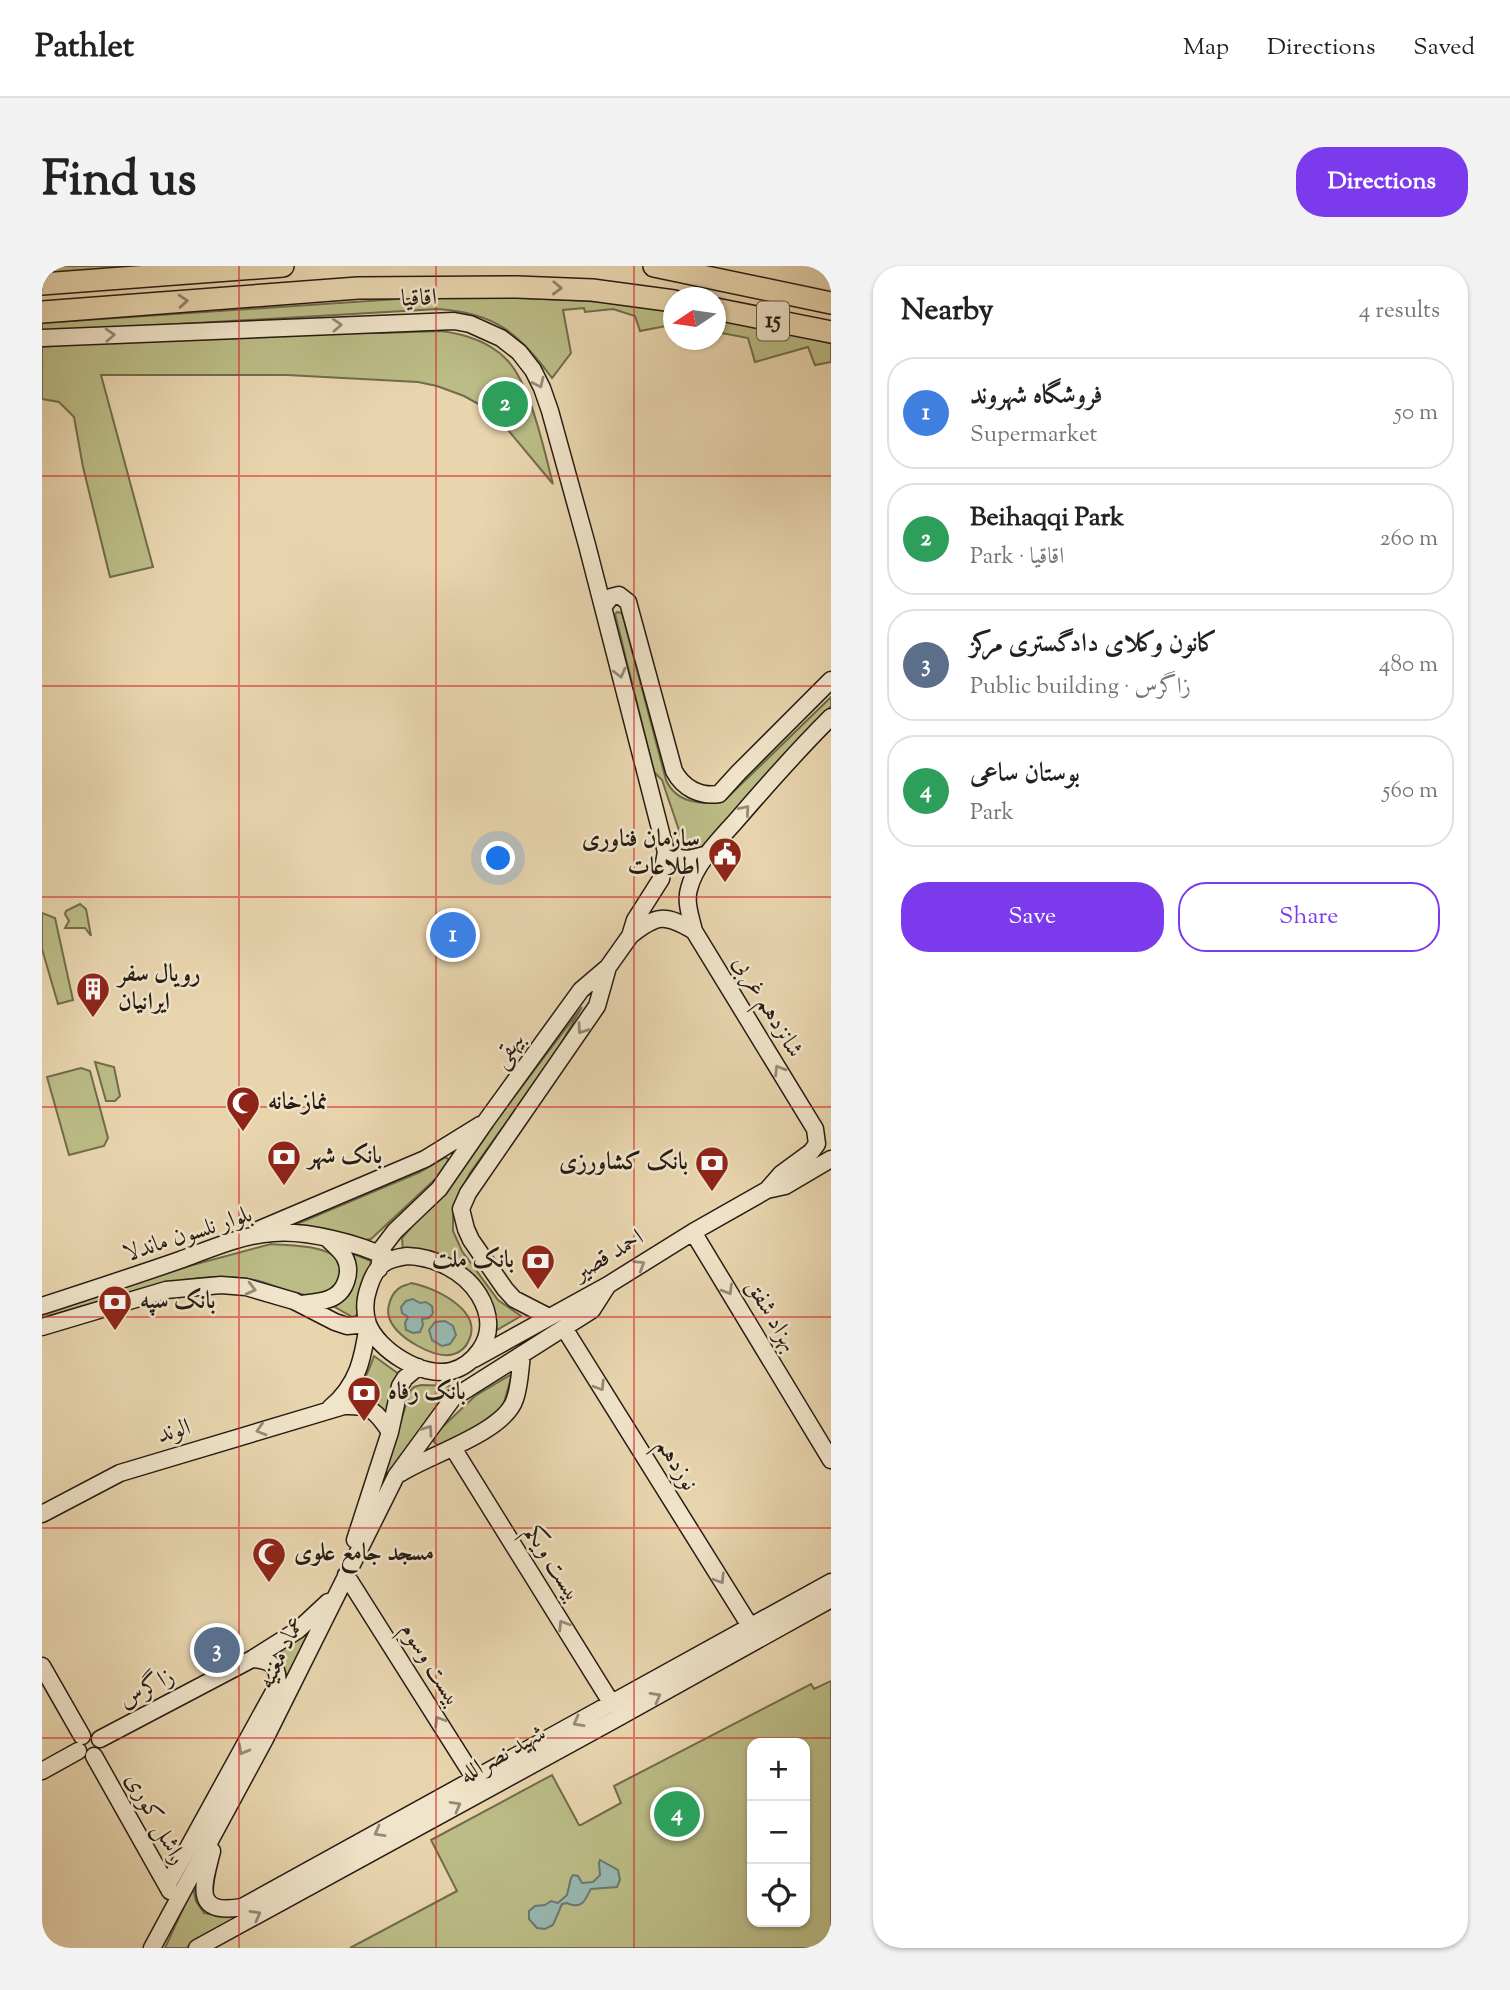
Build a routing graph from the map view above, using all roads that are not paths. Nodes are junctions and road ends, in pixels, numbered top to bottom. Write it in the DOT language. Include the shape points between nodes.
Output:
graph roads {
  1 [pos="283,266"];
  2 [pos="654,266"];
  3 [pos="42,284"];
  4 [pos="663,300"];
  5 [pos="831,303"];
  6 [pos="726,311"];
  7 [pos="42,312"];
  8 [pos="831,332"];
  9 [pos="42,338"];
  10 [pos="603,607"];
  11 [pos="831,680"];
  12 [pos="831,717"];
  13 [pos="666,852"];
  14 [pos="707,854"];
  15 [pos="694,931"];
  16 [pos="630,936"];
  17 [pos="608,967"];
  18 [pos="486,1121"];
  19 [pos="823,1130"];
  20 [pos="831,1159"];
  21 [pos="767,1190"];
  22 [pos="693,1232"];
  23 [pos="327,1238"];
  24 [pos="232,1241"];
  25 [pos="383,1260"];
  26 [pos="608,1285"];
  27 [pos="301,1304"];
  28 [pos="42,1307"];
  29 [pos="549,1317"];
  30 [pos="368,1324"];
  31 [pos="347,1326"];
  32 [pos="42,1327"];
  33 [pos="564,1328"];
  34 [pos="522,1355"];
  35 [pos="474,1359"];
  36 [pos="360,1364"];
  37 [pos="418,1367"];
  38 [pos="327,1410"];
  39 [pos="390,1432"];
  40 [pos="453,1448"];
  41 [pos="831,1460"];
  42 [pos="396,1476"];
  43 [pos="42,1514"];
  44 [pos="357,1552"];
  45 [pos="346,1575"];
  46 [pos="831,1582"];
  47 [pos="337,1594"];
  48 [pos="831,1599"];
  49 [pos="750,1626"];
  50 [pos="252,1659"];
  51 [pos="42,1666"];
  52 [pos="612,1704"];
  53 [pos="274,1707"];
  54 [pos="100,1739"];
  55 [pos="80,1743"];
  56 [pos="94,1756"];
  57 [pos="42,1771"];
  58 [pos="479,1785"];
  59 [pos="219,1825"];
  60 [pos="343,1860"];
  61 [pos="167,1886"];
  62 [pos="177,1903"];
  63 [pos="152,1948"];
  64 [pos="197,1948"];
  1 -- 3 [label="highway"];
  2 -- 5 [label="highway, 15"];
  7 -- 4 [label="highway, one-way" via="358,289 530,287"];
  6 -- 8 [label="highway, 15"];
  9 -- 10 [label="main road, اقاقیا, one-way" via="439,320 487,330 519,352 542,388"];
  10 -- 11 [label="main road" via="618,595 628,602 674,771 683,785 705,795 719,794"];
  10 -- 13 [label="main road, اقاقیا, one-way"];
  14 -- 12 [label="main road, one-way"];
  13 -- 14 [label="main road" via="686,859"];
  13 -- 16 [label="main road, بیهقی" via="661,878"];
  14 -- 15 [label="main road" via="690,884"];
  15 -- 16 [label="main road" via="677,921 659,919"];
  19 -- 15 [label="main road, شانزدهم غربی, one-way"];
  16 -- 17 [label="main road, بیهقی"];
  17 -- 18 [label="main road, بیهقی" via="581,990"];
  17 -- 29 [label="main road, one-way" via="597,1006 461,1209 468,1236 505,1289"];
  18 -- 24 [label="main road" via="425,1159"];
  18 -- 25 [label="main road, بیهقی" via="439,1189 395,1231"];
  19 -- 21 [label="main road" via="813,1150"];
  20 -- 21 [label="main road" via="785,1186"];
  21 -- 22 [label="main road, احمد قصیر"];
  26 -- 22 [label="main road, احمد قصیر, one-way"];
  22 -- 41 [label="main road, بهزاد شفق, one-way"];
  23 -- 24 [label="main road, بلوار نلسون ماندلا" via="284,1232"];
  23 -- 25 [label="main road, بلوار نلسون ماندلا" via="371,1249"];
  23 -- 27 [label="main road" via="347,1263 346,1283 329,1299"];
  24 -- 28 [label="main road, بلوار نلسون ماندلا"];
  25 -- 30 [label="main road" via="368,1292"];
  25 -- 35 [label="main road" via="427,1259 453,1270 473,1287 487,1312 489,1327"];
  26 -- 29 [label="main road, احمد قصیر"];
  26 -- 33 [label="main road" via="592,1310"];
  27 -- 31 [label="main road, بلوار نلسون ماندلا"];
  32 -- 27 [label="main road, بلوار نلسون ماندلا, one-way" via="148,1294 192,1287 242,1286"];
  29 -- 35 [label="main road, احمد قصیر"];
  30 -- 31 [label="main road, بلوار نلسون ماندلا"];
  30 -- 36 [label="main road"];
  30 -- 37 [label="main road" via="379,1342"];
  31 -- 36 [label="main road"];
  33 -- 34 [label="main road"];
  33 -- 49 [label="main road, نوزدهم, one-way"];
  34 -- 40 [label="main road" via="515,1400 506,1415"];
  42 -- 34 [label="main road, one-way" via="453,1398"];
  35 -- 37 [label="main road" via="452,1371"];
  36 -- 38 [label="main road" via="348,1391"];
  37 -- 39 [label="main road, عماد مغنیه" via="400,1386"];
  38 -- 39 [label="main road, الوند" via="368,1408"];
  38 -- 43 [label="main road, الوند, one-way" via="120,1473"];
  39 -- 44 [label="main road, عماد مغنیه" via="355,1539"];
  40 -- 42 [label="main road"];
  52 -- 40 [label="main road, بیست ویکم, one-way"];
  42 -- 44 [label="main road"];
  44 -- 45 [label="main road, عماد مغنیه"];
  45 -- 47 [label="main road, عماد مغنیه"];
  58 -- 45 [label="main road, بیست وسوم, one-way"];
  46 -- 49 [label="main road, شهید نصرالله"];
  47 -- 50 [label="main road, زاگرس" via="298,1630"];
  47 -- 53 [label="main road, عماد مغنیه"];
  58 -- 48 [label="main road, شهید نصرالله, one-way"];
  49 -- 52 [label="main road, شهید نصرالله"];
  50 -- 53 [label="main road, عماد مغنیه" via="265,1660 275,1668"];
  50 -- 54 [label="main road, زاگرس"];
  51 -- 55 [label="main road"];
  52 -- 58 [label="main road, شهید نصرالله, one-way"];
  53 -- 59 [label="main road, عماد مغنیه"];
  53 -- 61 [label="main road, عماد مغنیه, one-way"];
  54 -- 55 [label="main road"];
  54 -- 56 [label="main road"];
  55 -- 56 [label="main road"];
  55 -- 57 [label="main road"];
  56 -- 61 [label="main road, راشل کوری"];
  58 -- 60 [label="main road, شهید نصرالله"];
  59 -- 60 [label="main road, شهید نصرالله" via="204,1882 204,1895 216,1907 242,1907"];
  59 -- 62 [label="main road, عماد مغنیه"];
  64 -- 60 [label="main road, شهید نصرالله, one-way"];
  61 -- 62 [label="main road, راشل کوری"];
  62 -- 63 [label="main road, عماد مغنیه"];
}
